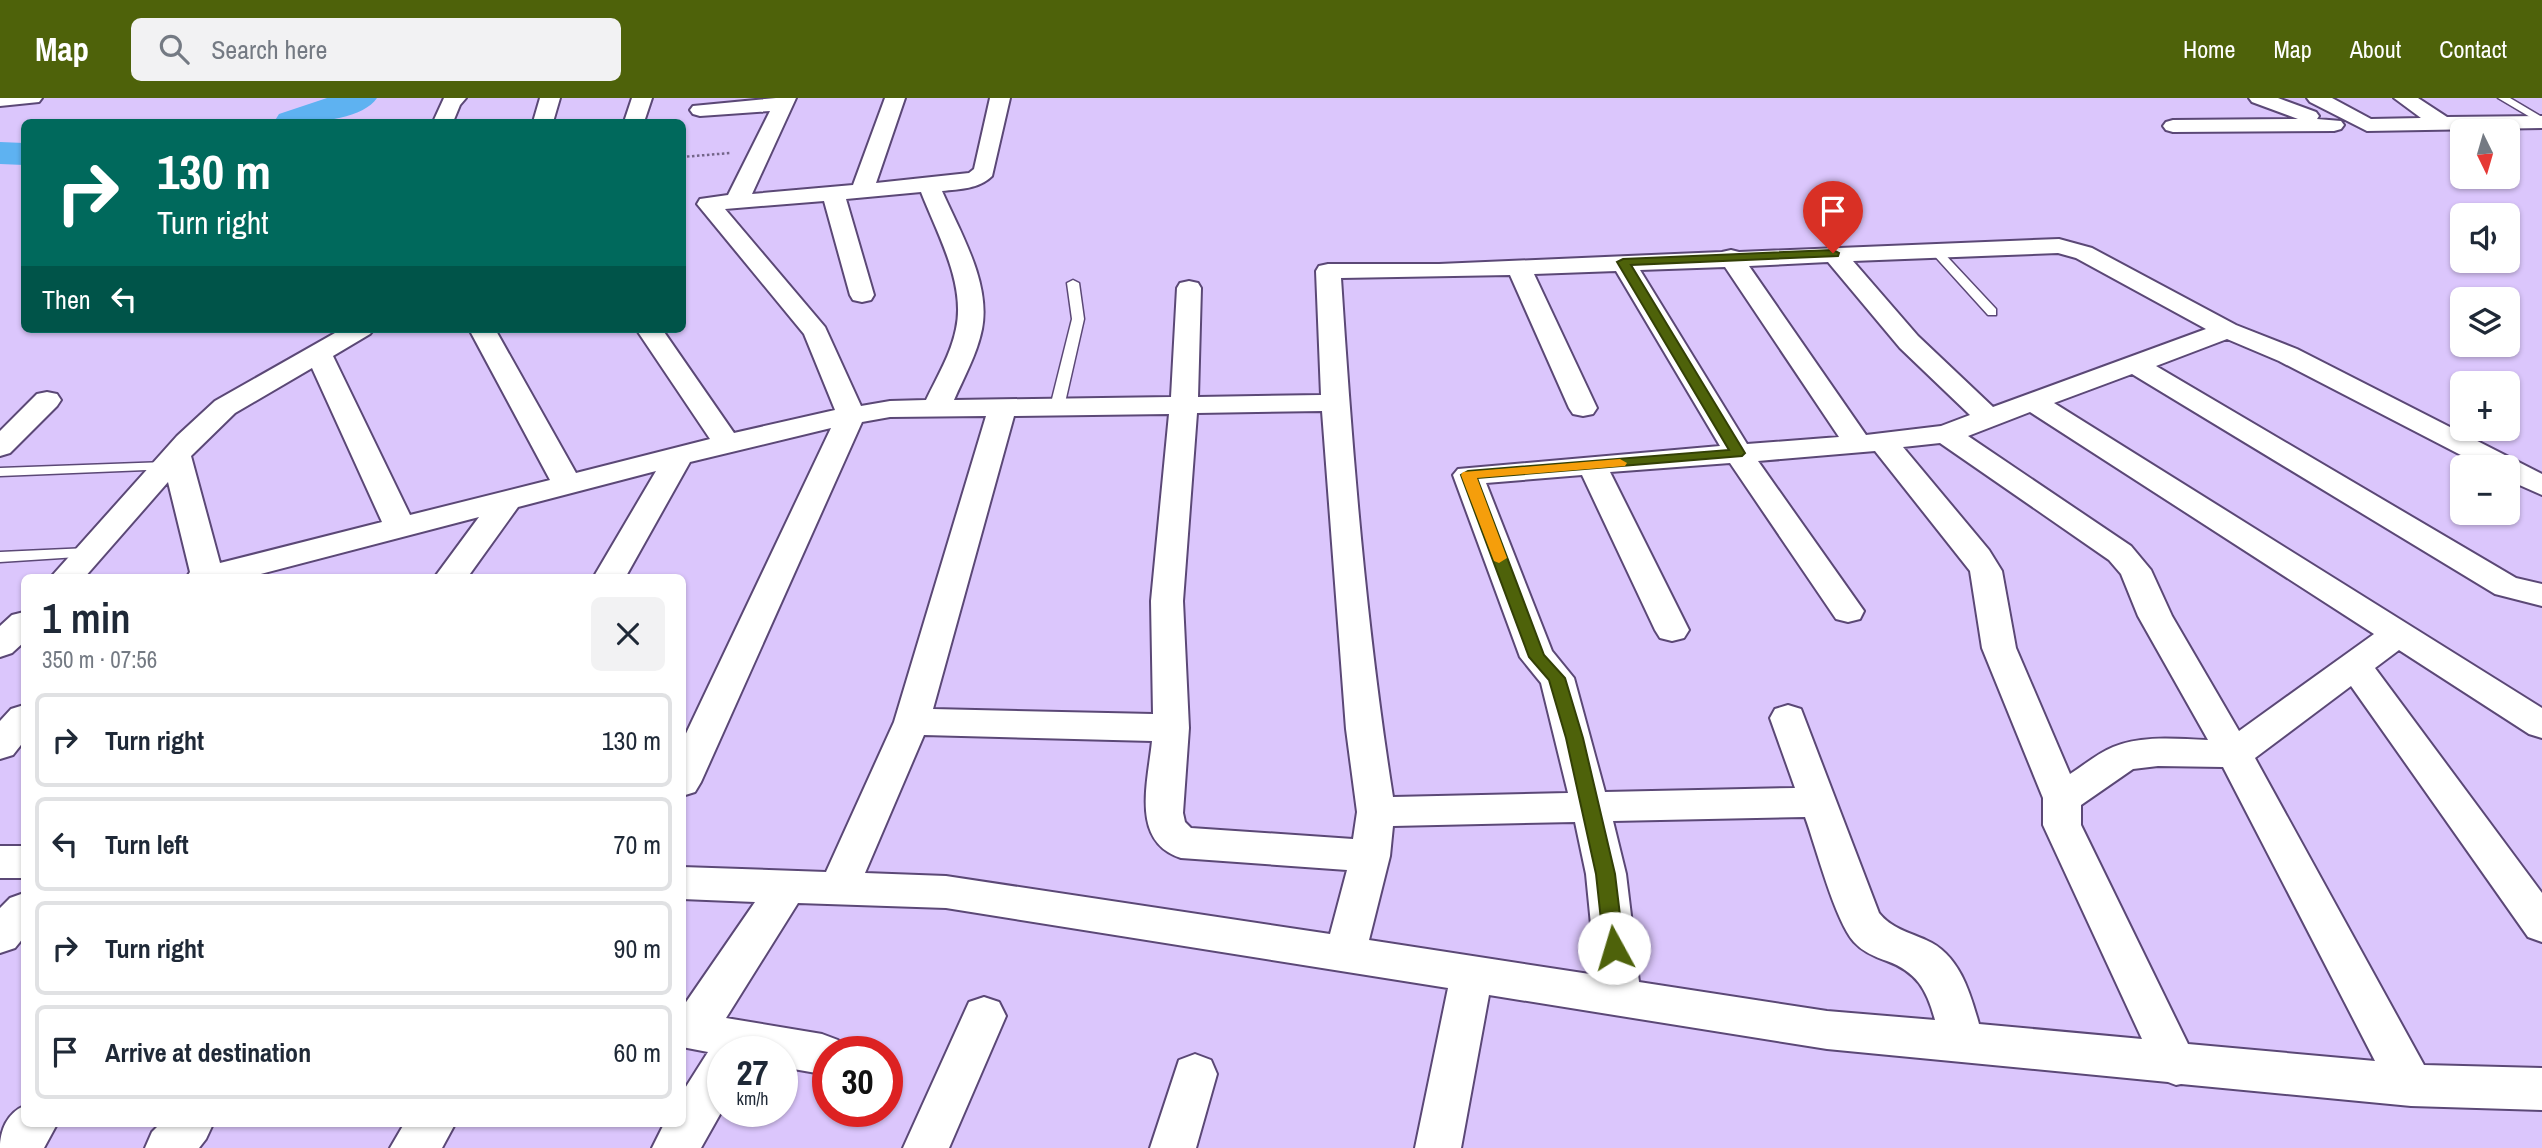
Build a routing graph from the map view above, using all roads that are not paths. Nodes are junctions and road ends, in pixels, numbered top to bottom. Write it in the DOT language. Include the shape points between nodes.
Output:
graph roads {
  1 [pos="32,98"];
  2 [pos="456,98"];
  3 [pos="550,98"];
  4 [pos="642,98"];
  5 [pos="895,98"];
  6 [pos="1000,98"];
  7 [pos="2259,98"];
  8 [pos="2318,98"];
  9 [pos="2404,98"];
  10 [pos="2503,98"];
  11 [pos="0,100"];
  12 [pos="785,101"];
  13 [pos="700,110"];
  14 [pos="445,119"];
  15 [pos="544,119"];
  16 [pos="635,119"];
  17 [pos="2542,122"];
  18 [pos="2334,125"];
  19 [pos="2367,125"];
  20 [pos="2445,125"];
  21 [pos="2173,126"];
  22 [pos="929,185"];
  23 [pos="862,191"];
  24 [pos="833,194"];
  25 [pos="737,201"];
  26 [pos="695,206"];
  27 [pos="1935,250"];
  28 [pos="1833,253"];
  29 [pos="1731,257"];
  30 [pos="1623,262"];
  31 [pos="1518,267"];
  32 [pos="1073,284"];
  33 [pos="1189,288"];
  34 [pos="862,295"];
  35 [pos="1992,312"];
  36 [pos="2227,330"];
  37 [pos="354,333"];
  38 [pos="484,333"];
  39 [pos="652,333"];
  40 [pos="318,354"];
  41 [pos="2134,364"];
  42 [pos="47,400"];
  43 [pos="2033,402"];
  44 [pos="1335,403"];
  45 [pos="1184,405"];
  46 [pos="1057,407"];
  47 [pos="1002,408"];
  48 [pos="1583,408"];
  49 [pos="936,409"];
  50 [pos="851,416"];
  51 [pos="1989,418"];
  52 [pos="1946,434"];
  53 [pos="727,443"];
  54 [pos="1870,443"];
  55 [pos="0,447"];
  56 [pos="1738,453"];
  57 [pos="2482,455"];
  58 [pos="679,456"];
  59 [pos="171,461"];
  60 [pos="1592,465"];
  61 [pos="0,472"];
  62 [pos="2520,475"];
  63 [pos="568,484"];
  64 [pos="2542,486"];
  65 [pos="506,500"];
  66 [pos="400,527"];
  67 [pos="88,553"];
  68 [pos="0,557"];
  69 [pos="70,574"];
  70 [pos="204,574"];
  71 [pos="217,574"];
  72 [pos="453,574"];
  73 [pos="611,574"];
  74 [pos="2542,595"];
  75 [pos="1848,611"];
  76 [pos="21,626"];
  77 [pos="1672,630"];
  78 [pos="2398,634"];
  79 [pos="0,645"];
  80 [pos="2354,664"];
  81 [pos="1788,718"];
  82 [pos="21,721"];
  83 [pos="912,722"];
  84 [pos="2542,725"];
  85 [pos="1171,728"];
  86 [pos="0,745"];
  87 [pos="2234,754"];
  88 [pos="686,773"];
  89 [pos="2062,798"];
  90 [pos="1817,802"];
  91 [pos="1590,806"];
  92 [pos="1376,813"];
  93 [pos="1370,856"];
  94 [pos="0,862"];
  95 [pos="21,862"];
  96 [pos="686,883"];
  97 [pos="788,886"];
  98 [pos="838,888"];
  99 [pos="21,913"];
  100 [pos="2542,925"];
  101 [pos="0,936"];
  102 [pos="1345,954"];
  103 [pos="1472,974"];
  104 [pos="1620,998"];
  105 [pos="984,1016"];
  106 [pos="688,1028"];
  107 [pos="707,1039"];
  108 [pos="1962,1043"];
  109 [pos="2176,1065"];
  110 [pos="1195,1074"];
  111 [pos="2411,1085"];
  112 [pos="2542,1089"];
  113 [pos="707,1094"];
  114 [pos="32,1127"];
  115 [pos="187,1127"];
  116 [pos="430,1127"];
  117 [pos="16,1148"];
  118 [pos="169,1148"];
  119 [pos="413,1148"];
  120 [pos="675,1148"];
  121 [pos="926,1148"];
  122 [pos="1173,1148"];
  123 [pos="1438,1148"];
  1 -- 11 [label="street"];
  2 -- 14 [label="street"];
  3 -- 15 [label="street"];
  4 -- 16 [label="street"];
  5 -- 23 [label="street"];
  6 -- 22 [label="street" via="984,171 965,182"];
  7 -- 18 [label="street"];
  8 -- 19 [label="street"];
  9 -- 20 [label="street"];
  10 -- 17 [label="lane"];
  12 -- 13 [label="street"];
  12 -- 25 [label="street"];
  17 -- 20 [label="street"];
  18 -- 19 [label="street"];
  18 -- 21 [label="street"];
  19 -- 20 [label="street"];
  22 -- 23 [label="street"];
  22 -- 49 [label="street" via="970,293 971,314"];
  23 -- 24 [label="street"];
  24 -- 25 [label="street"];
  24 -- 34 [label="street"];
  25 -- 26 [label="street"];
  26 -- 50 [label="street" via="816,332"];
  27 -- 28 [label="street"];
  27 -- 35 [label="lane"];
  27 -- 36 [label="street" via="2059,246 2084,253"];
  28 -- 29 [label="street"];
  28 -- 51 [label="street" via="1909,342"];
  29 -- 30 [label="street"];
  29 -- 54 [label="street"];
  30 -- 31 [label="street"];
  30 -- 56 [label="street"];
  31 -- 44 [label="street" via="1328,271"];
  31 -- 48 [label="street"];
  32 -- 46 [label="lane" via="1078,319"];
  33 -- 45 [label="street"];
  36 -- 41 [label="street"];
  36 -- 57 [label="street" via="2288,355"];
  37 -- 40 [label="street"];
  38 -- 63 [label="street"];
  39 -- 53 [label="street"];
  40 -- 59 [label="street" via="225,407"];
  40 -- 66 [label="street"];
  41 -- 43 [label="street"];
  41 -- 74 [label="street" via="2506,586"];
  42 -- 55 [label="street"];
  43 -- 51 [label="street"];
  43 -- 78 [label="street"];
  44 -- 45 [label="street"];
  44 -- 92 [label="street" via="1364,729"];
  45 -- 46 [label="street"];
  45 -- 85 [label="street" via="1167,601"];
  46 -- 47 [label="street"];
  47 -- 49 [label="street"];
  47 -- 83 [label="street"];
  49 -- 50 [label="street" via="890,409"];
  50 -- 53 [label="street"];
  50 -- 88 [label="street"];
  51 -- 52 [label="street"];
  52 -- 54 [label="street"];
  52 -- 87 [label="street" via="2120,553 2135,570 2155,616"];
  53 -- 58 [label="street"];
  54 -- 56 [label="street"];
  54 -- 89 [label="street" via="1986,571 1999,648"];
  56 -- 60 [label="street"];
  56 -- 75 [label="street"];
  58 -- 63 [label="street"];
  58 -- 73 [label="street"];
  59 -- 61 [label="lane"];
  59 -- 67 [label="street"];
  59 -- 70 [label="street"];
  60 -- 77 [label="street"];
  60 -- 91 [label="street" via="1468,475 1537,657 1557,678"];
  62 -- 64 [label="street"];
  63 -- 65 [label="street"];
  65 -- 66 [label="street"];
  65 -- 72 [label="street"];
  66 -- 71 [label="street"];
  67 -- 68 [label="lane"];
  67 -- 69 [label="street"];
  76 -- 79 [label="street"];
  78 -- 80 [label="street"];
  78 -- 84 [label="street"];
  80 -- 87 [label="street"];
  80 -- 100 [label="street"];
  81 -- 90 [label="street"];
  82 -- 86 [label="street"];
  83 -- 85 [label="street"];
  83 -- 98 [label="street"];
  85 -- 93 [label="street" via="1164,813 1167,829 1181,843"];
  87 -- 89 [label="street" via="2158,752 2124,757"];
  87 -- 111 [label="street"];
  89 -- 109 [label="street" via="2062,825"];
  90 -- 91 [label="street"];
  90 -- 108 [label="street" via="1869,934 1913,952 1933,967 1945,986"];
  91 -- 92 [label="street"];
  91 -- 104 [label="street" via="1606,874"];
  92 -- 93 [label="street"];
  93 -- 102 [label="street"];
  94 -- 95 [label="street"];
  96 -- 97 [label="street"];
  97 -- 98 [label="street"];
  97 -- 106 [label="street"];
  98 -- 102 [label="street" via="946,892"];
  99 -- 101 [label="street"];
  102 -- 103 [label="street"];
  103 -- 104 [label="street"];
  103 -- 123 [label="street"];
  104 -- 108 [label="street" via="1827,1030"];
  105 -- 121 [label="street"];
  106 -- 107 [label="street"];
  108 -- 109 [label="street"];
  109 -- 111 [label="street"];
  110 -- 122 [label="street"];
  111 -- 112 [label="street"];
  113 -- 120 [label="street"];
  114 -- 117 [label="street"];
  115 -- 118 [label="street"];
  116 -- 119 [label="street"];
}
